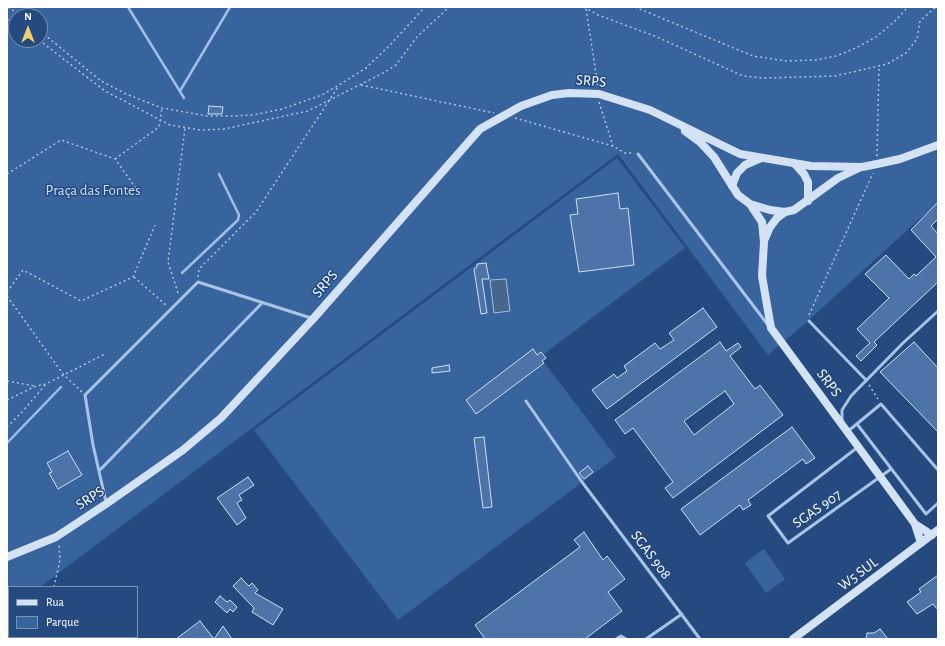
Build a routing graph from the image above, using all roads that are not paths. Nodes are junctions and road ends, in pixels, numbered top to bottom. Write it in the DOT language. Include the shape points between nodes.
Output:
graph roads {
  1 [pos="674,123"];
  2 [pos="938,145"];
  3 [pos="638,154"];
  4 [pos="761,158"];
  5 [pos="794,164"];
  6 [pos="862,167"];
  7 [pos="732,186"];
  8 [pos="808,201"];
  9 [pos="750,204"];
  10 [pos="785,212"];
  11 [pos="764,242"];
  12 [pos="262,303"];
  13 [pos="938,312"];
  14 [pos="313,319"];
  15 [pos="809,321"];
  16 [pos="771,328"];
  17 [pos="866,380"];
  18 [pos="526,401"];
  19 [pos="842,424"];
  20 [pos="857,424"];
  21 [pos="847,432"];
  22 [pos="858,447"];
  23 [pos="891,469"];
  24 [pos="938,470"];
  25 [pos="99,471"];
  26 [pos="881,477"];
  27 [pos="938,503"];
  28 [pos="106,504"];
  29 [pos="915,524"];
  30 [pos="935,532"];
  31 [pos="921,543"];
  32 [pos="7,557"];
  33 [pos="682,614"];
  34 [pos="616,639"];
  35 [pos="626,639"];
  36 [pos="646,639"];
  37 [pos="700,639"];
  38 [pos="793,639"];
  1 -- 4 [label="main road, SRPS" via="740,154"];
  1 -- 7 [label="main road, SRPS" via="700,142 714,157"];
  1 -- 14 [label="main road, SRPS" via="635,104 599,94 552,95 504,115 480,129 462,148"];
  2 -- 6 [label="main road, SRPS" via="900,160"];
  3 -- 16 [label="lane"];
  4 -- 5 [label="main road, SRPS"];
  4 -- 7 [label="main road" via="745,165 737,173"];
  5 -- 6 [label="main road, SRPS"];
  5 -- 8 [label="main road" via="808,182"];
  6 -- 8 [label="main road, SRPS" via="838,178"];
  7 -- 9 [label="main road, SRPS" via="738,195"];
  8 -- 10 [label="main road, SRPS" via="794,210"];
  9 -- 10 [label="main road, SRPS"];
  9 -- 11 [label="main road, SRPS" via="762,222"];
  10 -- 11 [label="main road, SRPS" via="770,227"];
  11 -- 16 [label="main road, SRPS" via="762,276"];
  12 -- 14 [label="lane"];
  12 -- 25 [label="lane"];
  12 -- 25 [label="lane" via="198,282 85,395"];
  13 -- 17 [label="lane" via="928,318"];
  14 -- 28 [label="main road, SRPS" via="221,418 183,450"];
  15 -- 17 [label="lane"];
  16 -- 19 [label="main road, SRPS"];
  17 -- 19 [label="lane" via="842,410"];
  18 -- 33 [label="lane, SGAS 908" via="585,485"];
  19 -- 21 [label="main road, SRPS"];
  20 -- 21 [label="lane"];
  20 -- 23 [label="lane"];
  20 -- 24 [label="lane" via="881,404"];
  21 -- 22 [label="main road, SRPS"];
  22 -- 26 [label="main road, SRPS"];
  22 -- 26 [label="lane, SGAS 907" via="768,516 788,543"];
  23 -- 26 [label="lane"];
  23 -- 27 [label="lane" via="926,514"];
  25 -- 28 [label="lane"];
  26 -- 29 [label="main road, SRPS"];
  28 -- 32 [label="main road, SRPS" via="56,537"];
  29 -- 30 [label="main road, SRPS"];
  29 -- 31 [label="main road, SRPS"];
  30 -- 31 [label="main road, W5 SUL"];
  31 -- 38 [label="main road, W5 SUL"];
  33 -- 36 [label="lane"];
  33 -- 37 [label="lane, SGAS 908"];
  34 -- 35 [label="lane" via="621,636"];
}
